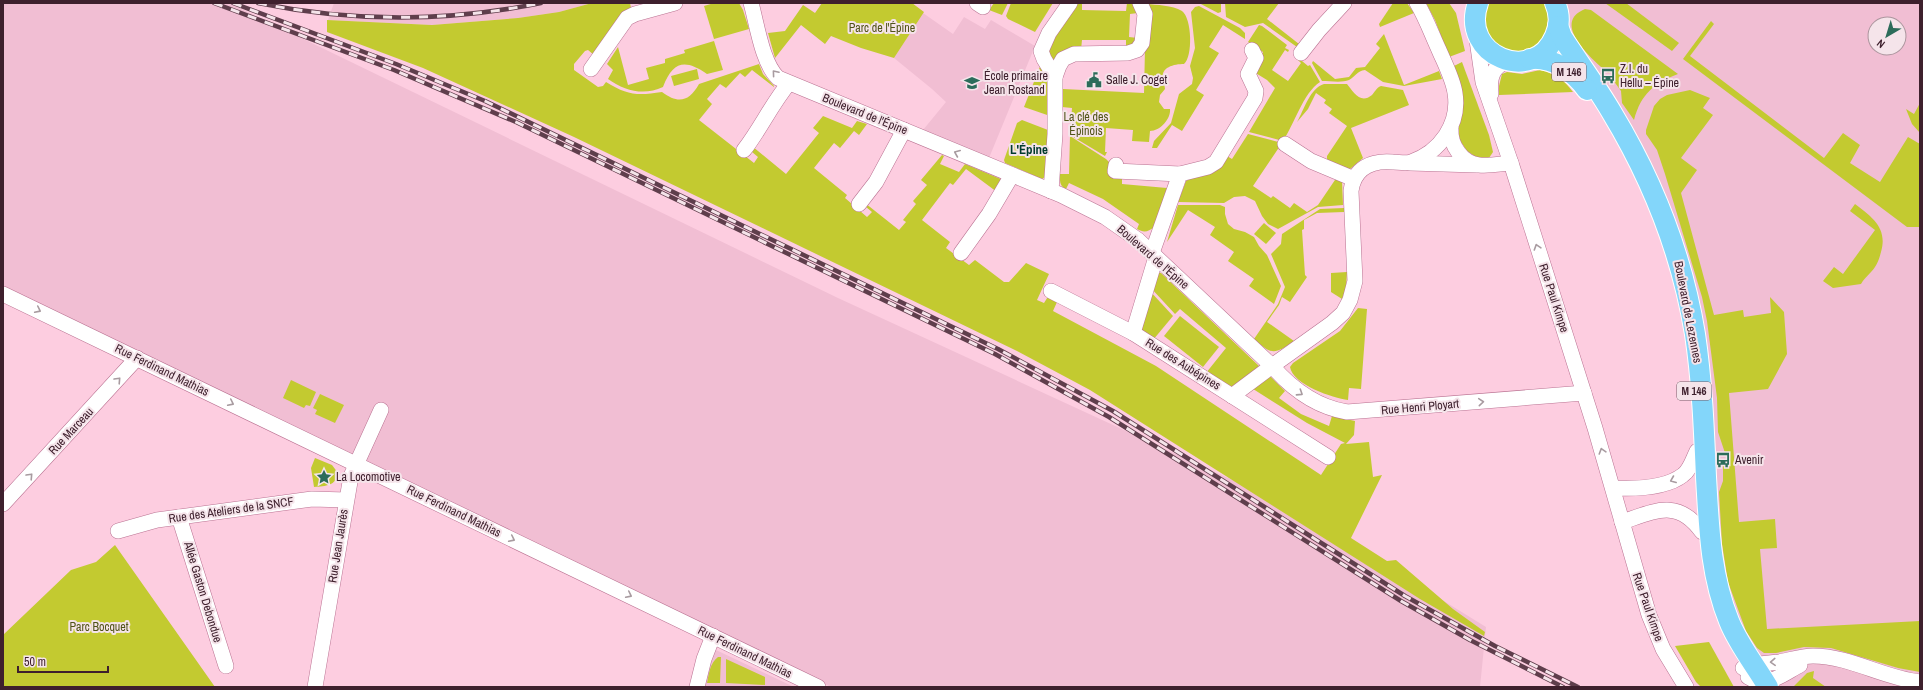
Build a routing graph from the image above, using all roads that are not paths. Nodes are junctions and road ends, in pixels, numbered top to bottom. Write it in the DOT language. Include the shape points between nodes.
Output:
graph roads {
  1 [pos="674,3"];
  2 [pos="751,3"];
  3 [pos="1070,3"];
  4 [pos="1140,3"];
  5 [pos="1344,3"];
  6 [pos="1417,3"];
  7 [pos="1555,3"];
  8 [pos="1475,12"];
  9 [pos="1558,26"];
  10 [pos="1252,50"];
  11 [pos="1300,53"];
  12 [pos="1530,59"];
  13 [pos="1508,61"];
  14 [pos="591,68"];
  15 [pos="1055,77"];
  16 [pos="789,83"];
  17 [pos="1492,109"];
  18 [pos="1451,129"];
  19 [pos="904,130"];
  20 [pos="1286,144"];
  21 [pos="744,150"];
  22 [pos="1409,163"];
  23 [pos="1510,163"];
  24 [pos="1116,165"];
  25 [pos="1478,165"];
  26 [pos="1180,174"];
  27 [pos="1012,175"];
  28 [pos="1354,179"];
  29 [pos="1051,191"];
  30 [pos="859,204"];
  31 [pos="961,253"];
  32 [pos="1154,255"];
  33 [pos="1051,291"];
  34 [pos="3,294"];
  35 [pos="1133,333"];
  36 [pos="138,358"];
  37 [pos="1272,366"];
  38 [pos="1584,393"];
  39 [pos="1232,396"];
  40 [pos="381,410"];
  41 [pos="1697,451"];
  42 [pos="1328,457"];
  43 [pos="356,463"];
  44 [pos="1613,488"];
  45 [pos="346,500"];
  46 [pos="3,504"];
  47 [pos="179,518"];
  48 [pos="1622,522"];
  49 [pos="118,531"];
  50 [pos="1702,532"];
  51 [pos="714,636"];
  52 [pos="1825,657"];
  53 [pos="226,666"];
  54 [pos="1760,679"];
  55 [pos="1920,682"];
  56 [pos="314,687"];
  57 [pos="697,687"];
  58 [pos="818,687"];
  59 [pos="1686,687"];
  1 -- 14 [label="street" via="627,18"];
  16 -- 2 [label="street, Boulevard de l'Épine, one-way" via="778,78 771,69"];
  3 -- 15 [label="street" via="1049,33 1041,51"];
  4 -- 15 [label="street" via="1145,14 1142,43 1137,50 1128,53 1071,55 1061,62"];
  5 -- 11 [label="street"];
  6 -- 18 [label="street" via="1454,88 1456,107"];
  7 -- 9 [label="main road"];
  8 -- 13 [label="main road" via="1479,39 1495,56"];
  8 -- 17 [label="street, Rue Paul Kimpe" via="1480,72"];
  9 -- 12 [label="main road" via="1549,46"];
  9 -- 54 [label="main road, Boulevard de Lezennes / M 146" via="1562,37 1604,100 1640,162 1660,207 1679,262 1700,370 1707,515 1713,565 1729,622"];
  10 -- 26 [label="street" via="1256,58 1248,74 1256,91 1255,98 1216,162 1208,167"];
  12 -- 13 [label="main road"];
  12 -- 41 [label="main road, Boulevard de Lezennes / M 146" via="1544,60 1561,66 1583,84 1623,146 1645,191 1672,264 1685,319 1693,380"];
  13 -- 17 [label="street, Rue Paul Kimpe" via="1497,66 1491,75"];
  15 -- 29 [label="street"];
  16 -- 19 [label="street, Boulevard de l'Épine"];
  16 -- 21 [label="street"];
  17 -- 23 [label="street, Rue Paul Kimpe"];
  18 -- 22 [label="street" via="1435,147"];
  18 -- 25 [label="street" via="1452,141 1458,152 1468,161"];
  27 -- 19 [label="street, Boulevard de l'Épine, one-way"];
  19 -- 30 [label="street" via="876,182"];
  20 -- 28 [label="street" via="1311,161"];
  22 -- 25 [label="street"];
  22 -- 28 [label="street" via="1372,162 1361,169"];
  23 -- 25 [label="street"];
  38 -- 23 [label="street, Rue Paul Kimpe, one-way"];
  24 -- 26 [label="street" via="1115,171"];
  26 -- 32 [label="street, Rue des Aubépines"];
  27 -- 29 [label="street, Boulevard de l'Épine"];
  27 -- 31 [label="street" via="989,214"];
  28 -- 37 [label="street" via="1351,191 1355,281 1350,300 1343,313 1332,323"];
  29 -- 32 [label="street, Boulevard de l'Épine" via="1109,220"];
  32 -- 35 [label="street, Rue des Aubépines"];
  32 -- 37 [label="street, Boulevard de l'Épine"];
  33 -- 35 [label="street, Rue des Aubépines"];
  34 -- 36 [label="street, Rue Ferdinand Mathias, one-way"];
  35 -- 39 [label="street, Rue des Aubépines"];
  36 -- 43 [label="street, Rue Ferdinand Mathias, one-way"];
  46 -- 36 [label="street, Rue Marceau, one-way"];
  37 -- 38 [label="street, Rue Henri Ployart, one-way" via="1289,385 1308,398 1347,412"];
  37 -- 39 [label="street, Rue des Aubépines"];
  44 -- 38 [label="street, Rue Paul Kimpe, one-way"];
  39 -- 42 [label="street, Rue des Aubépines"];
  40 -- 43 [label="street, Rue Jean Jaurès"];
  41 -- 44 [label="street, one-way" via="1686,472 1675,480 1646,487"];
  41 -- 50 [label="main road, Boulevard de Lezennes / M 146"];
  43 -- 45 [label="street, Rue Jean Jaurès"];
  43 -- 51 [label="street, Rue Ferdinand Mathias, one-way"];
  44 -- 48 [label="street, Rue Paul Kimpe"];
  45 -- 47 [label="street, Rue des Ateliers de la SNCF" via="312,499"];
  45 -- 56 [label="street, Rue Jean Jaurès"];
  47 -- 49 [label="street, Rue des Ateliers de la SNCF" via="147,522"];
  47 -- 53 [label="street, Allée Gaston Debondue"];
  48 -- 50 [label="street" via="1673,510 1686,514"];
  48 -- 59 [label="street, Rue Paul Kimpe" via="1658,638"];
  50 -- 54 [label="main road, Boulevard de Lezennes / M 146" via="1709,576 1731,643"];
  51 -- 57 [label="street" via="704,659"];
  51 -- 58 [label="street, Rue Ferdinand Mathias"];
  52 -- 54 [label="street" via="1809,660"];
  52 -- 54 [label="street, one-way" via="1812,656 1775,662"];
  52 -- 55 [label="street"];
}
